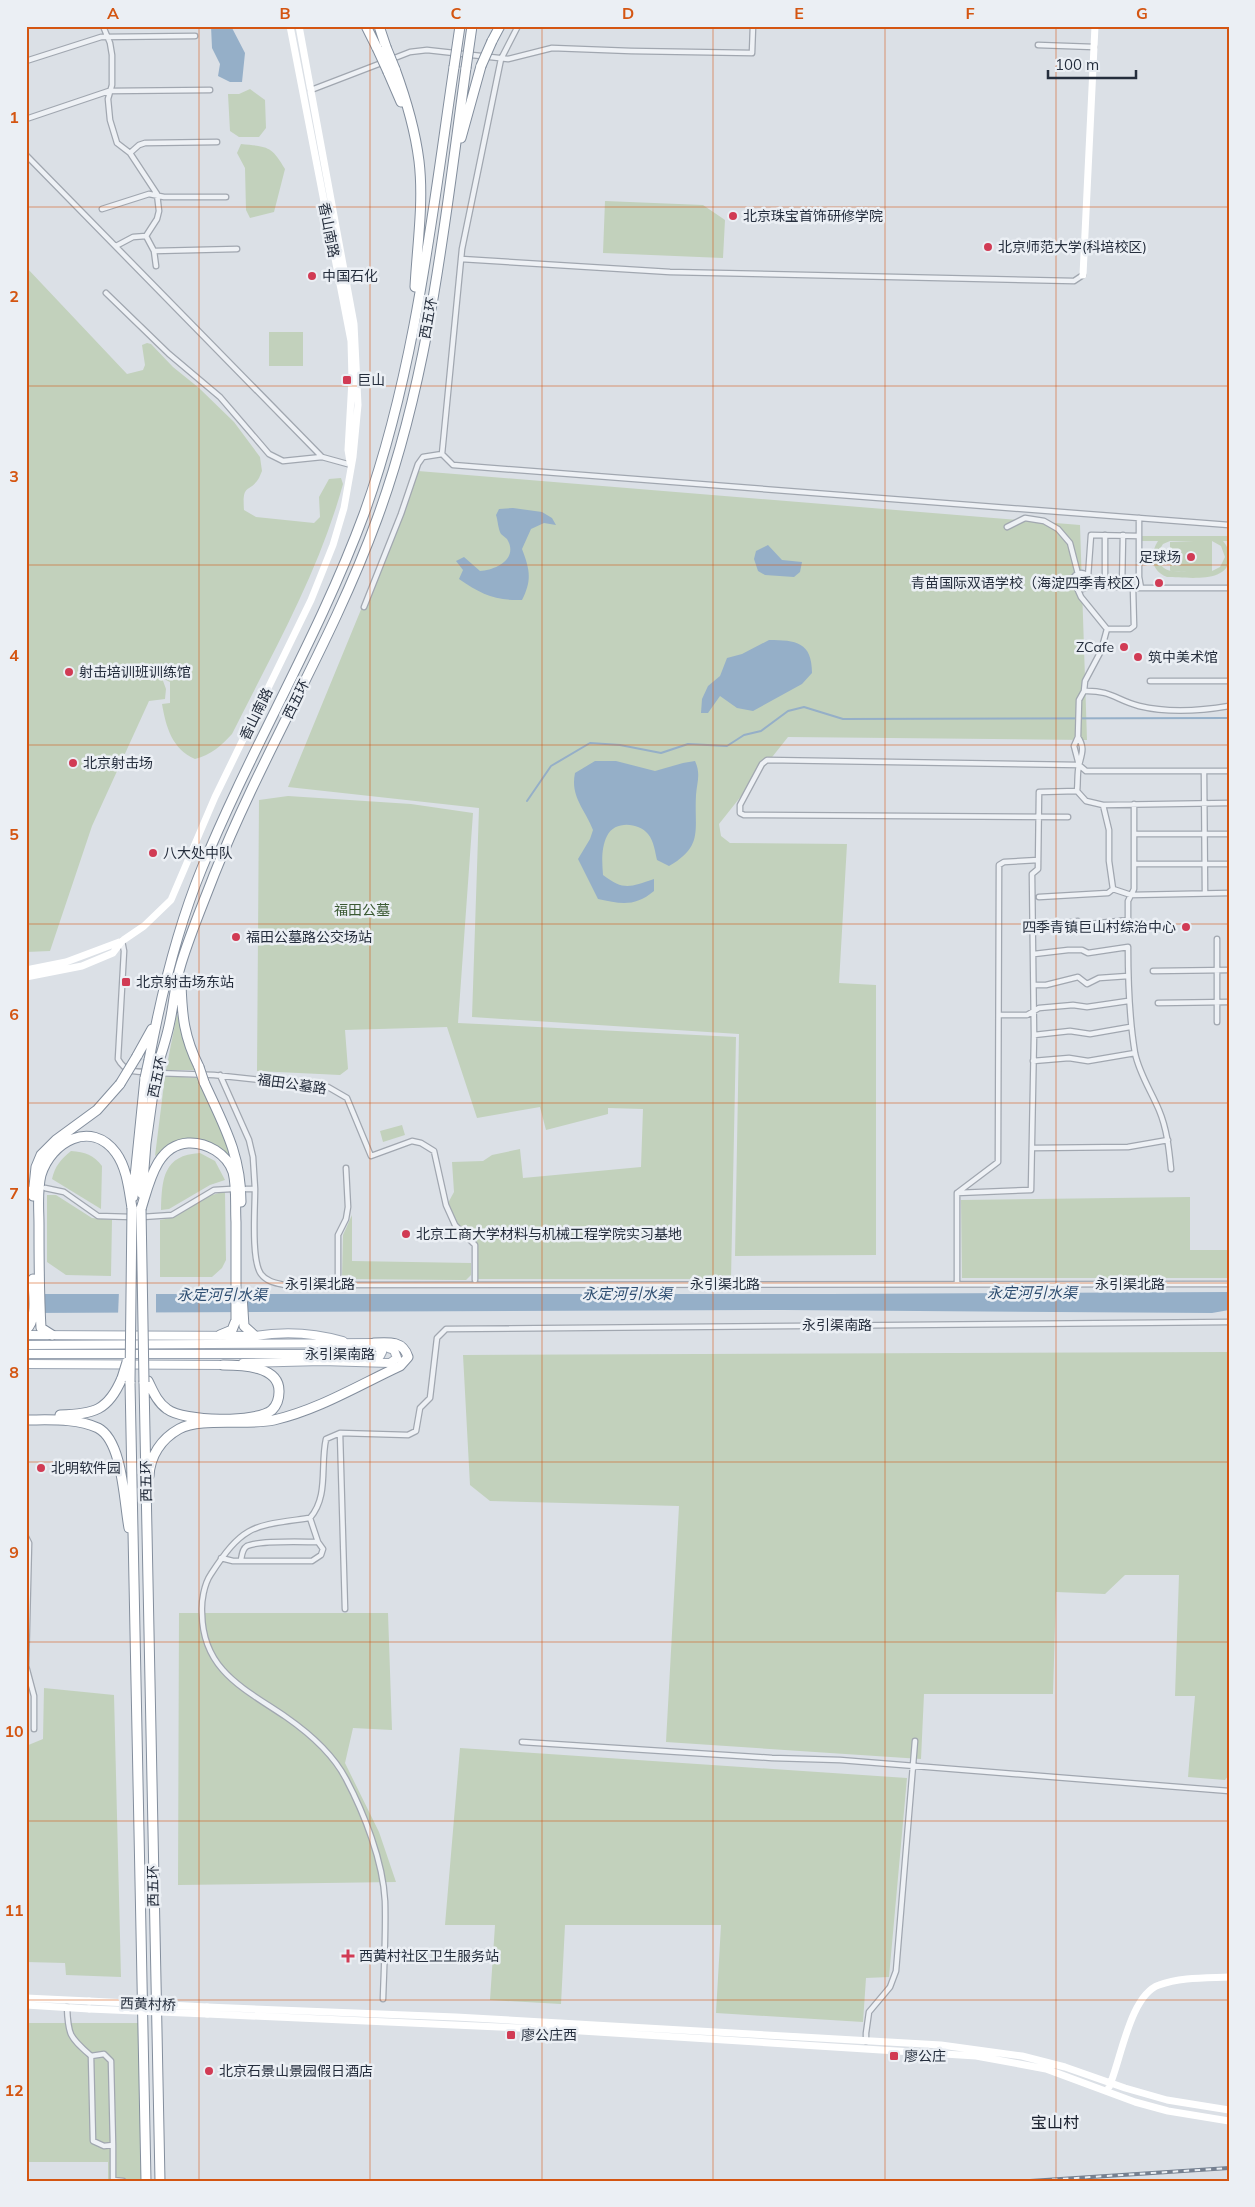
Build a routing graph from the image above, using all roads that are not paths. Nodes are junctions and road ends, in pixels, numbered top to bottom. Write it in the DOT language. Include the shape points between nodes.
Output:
graph roads {
  1 [pos="103,26"];
  2 [pos="299,26"];
  3 [pos="366,26"];
  4 [pos="378,26"];
  5 [pos="460,26"];
  6 [pos="472,26"];
  7 [pos="500,26"];
  8 [pos="518,26"];
  9 [pos="752,26"];
  10 [pos="1095,26"];
  11 [pos="288,27"];
  12 [pos="195,36"];
  13 [pos="107,37"];
  14 [pos="1038,46"];
  15 [pos="1094,47"];
  16 [pos="381,48"];
  17 [pos="501,59"];
  18 [pos="26,61"];
  19 [pos="210,90"];
  20 [pos="311,90"];
  21 [pos="109,92"];
  22 [pos="26,120"];
  23 [pos="217,142"];
  24 [pos="130,153"];
  25 [pos="26,155"];
  26 [pos="452,174"];
  27 [pos="157,194"];
  28 [pos="226,197"];
  29 [pos="102,209"];
  30 [pos="146,236"];
  31 [pos="116,246"];
  32 [pos="237,250"];
  33 [pos="154,252"];
  34 [pos="462,259"];
  35 [pos="156,266"];
  36 [pos="1083,275"];
  37 [pos="106,293"];
  38 [pos="412,325"];
  39 [pos="442,454"];
  40 [pos="322,457"];
  41 [pos="351,465"];
  42 [pos="1139,518"];
  43 [pos="1229,525"];
  44 [pos="1007,527"];
  45 [pos="1105,535"];
  46 [pos="1123,535"];
  47 [pos="1139,536"];
  48 [pos="1078,574"];
  49 [pos="1088,577"];
  50 [pos="1105,577"];
  51 [pos="1088,585"];
  52 [pos="1122,587"];
  53 [pos="1077,588"];
  54 [pos="1133,588"];
  55 [pos="1141,588"];
  56 [pos="1229,588"];
  57 [pos="364,607"];
  58 [pos="1107,629"];
  59 [pos="1150,681"];
  60 [pos="1229,681"];
  61 [pos="1084,691"];
  62 [pos="1229,706"];
  63 [pos="1078,737"];
  64 [pos="1079,765"];
  65 [pos="1229,771"];
  66 [pos="1204,772"];
  67 [pos="1077,791"];
  68 [pos="1204,803"];
  69 [pos="1229,803"];
  70 [pos="1134,804"];
  71 [pos="1103,805"];
  72 [pos="1068,816"];
  73 [pos="1038,817"];
  74 [pos="1135,834"];
  75 [pos="1204,834"];
  76 [pos="1229,834"];
  77 [pos="1038,860"];
  78 [pos="1134,864"];
  79 [pos="1204,864"];
  80 [pos="1229,864"];
  81 [pos="1113,889"];
  82 [pos="1204,893"];
  83 [pos="1229,893"];
  84 [pos="1131,895"];
  85 [pos="1039,897"];
  86 [pos="1033,923"];
  87 [pos="1216,939"];
  88 [pos="122,941"];
  89 [pos="1034,954"];
  90 [pos="180,966"];
  91 [pos="26,970"];
  92 [pos="1217,970"];
  93 [pos="1229,970"];
  94 [pos="1153,971"];
  95 [pos="1128,976"];
  96 [pos="26,977"];
  97 [pos="1034,985"];
  98 [pos="1128,1002"];
  99 [pos="1217,1002"];
  100 [pos="1229,1002"];
  101 [pos="1158,1003"];
  102 [pos="1033,1011"];
  103 [pos="1000,1015"];
  104 [pos="156,1022"];
  105 [pos="1217,1022"];
  106 [pos="1130,1027"];
  107 [pos="1034,1035"];
  108 [pos="1135,1053"];
  109 [pos="1033,1061"];
  110 [pos="220,1076"];
  111 [pos="1168,1140"];
  112 [pos="1033,1148"];
  113 [pos="346,1168"];
  114 [pos="1171,1169"];
  115 [pos="45,1188"];
  116 [pos="230,1189"];
  117 [pos="246,1189"];
  118 [pos="255,1189"];
  119 [pos="957,1193"];
  120 [pos="137,1208"];
  121 [pos="475,1280"];
  122 [pos="338,1284"];
  123 [pos="957,1284"];
  124 [pos="1229,1284"];
  125 [pos="36,1286"];
  126 [pos="239,1286"];
  127 [pos="1229,1322"];
  128 [pos="239,1327"];
  129 [pos="28,1330"];
  130 [pos="220,1335"];
  131 [pos="52,1336"];
  132 [pos="255,1336"];
  133 [pos="350,1344"];
  134 [pos="374,1344"];
  135 [pos="26,1345"];
  136 [pos="26,1354"];
  137 [pos="26,1364"];
  138 [pos="223,1365"];
  139 [pos="126,1380"];
  140 [pos="146,1381"];
  141 [pos="26,1415"];
  142 [pos="26,1420"];
  143 [pos="340,1433"];
  144 [pos="310,1518"];
  145 [pos="26,1536"];
  146 [pos="318,1542"];
  147 [pos="134,1553"];
  148 [pos="147,1554"];
  149 [pos="221,1558"];
  150 [pos="241,1560"];
  151 [pos="345,1609"];
  152 [pos="26,1666"];
  153 [pos="34,1729"];
  154 [pos="915,1741"];
  155 [pos="522,1742"];
  156 [pos="913,1766"];
  157 [pos="1229,1791"];
  158 [pos="1229,1977"];
  159 [pos="26,1998"];
  160 [pos="383,1999"];
  161 [pos="26,2005"];
  162 [pos="89,2005"];
  163 [pos="67,2008"];
  164 [pos="207,2010"];
  165 [pos="866,2041"];
  166 [pos="91,2056"];
  167 [pos="1110,2083"];
  168 [pos="1107,2092"];
  169 [pos="1229,2110"];
  170 [pos="1229,2121"];
  171 [pos="113,2145"];
  172 [pos="113,2180"];
  173 [pos="123,2181"];
  174 [pos="146,2181"];
  175 [pos="160,2181"];
  1 -- 13 [label="street"];
  2 -- 20 [label="main road, 香山南路"];
  3 -- 16 [label="highway"];
  4 -- 16 [label="highway"];
  5 -- 38 [label="highway, 西五环, bridge" via="428,244"];
  6 -- 26 [label="highway, 西五环, bridge"];
  7 -- 26 [label="highway, bridge" via="481,66"];
  8 -- 17 [label="street"];
  9 -- 17 [label="street" via="752,53 552,48"];
  10 -- 15 [label="main road"];
  11 -- 41 [label="main road, 香山南路" via="352,341 348,450"];
  12 -- 13 [label="street"];
  13 -- 18 [label="street"];
  13 -- 21 [label="street" via="112,55"];
  14 -- 15 [label="street"];
  15 -- 36 [label="main road"];
  16 -- 38 [label="highway, bridge" via="414,130 419,162 421,192"];
  17 -- 20 [label="street" via="427,50 410,52"];
  17 -- 34 [label="street"];
  19 -- 21 [label="street"];
  20 -- 41 [label="main road, 香山南路" via="354,324 358,405"];
  21 -- 22 [label="street"];
  21 -- 24 [label="street" via="110,120 117,143"];
  23 -- 24 [label="street" via="145,143"];
  24 -- 27 [label="street"];
  25 -- 31 [label="street"];
  26 -- 90 [label="highway, 西五环" via="410,413 377,518 352,583 215,873"];
  27 -- 28 [label="street" via="164,197"];
  27 -- 29 [label="street"];
  27 -- 30 [label="street" via="157,218"];
  30 -- 31 [label="street" via="133,237"];
  30 -- 33 [label="street"];
  31 -- 40 [label="street"];
  32 -- 33 [label="street"];
  33 -- 35 [label="street"];
  34 -- 36 [label="street" via="670,272 1074,281"];
  34 -- 39 [label="street"];
  37 -- 40 [label="street" via="169,354 220,397 269,454 283,461"];
  38 -- 104 [label="highway, 西五环" via="396,410 364,514 339,578 202,869 172,955"];
  39 -- 42 [label="street" via="453,465"];
  39 -- 57 [label="street" via="423,457 418,464"];
  40 -- 41 [label="street"];
  41 -- 88 [label="main road, 香山南路" via="344,508 322,575 215,797 171,900 144,926"];
  42 -- 43 [label="street"];
  42 -- 47 [label="street"];
  44 -- 48 [label="street" via="1025,518 1044,521 1058,529 1070,543"];
  45 -- 46 [label="street"];
  45 -- 49 [label="street" via="1091,535"];
  45 -- 50 [label="street"];
  46 -- 47 [label="street"];
  46 -- 52 [label="street"];
  47 -- 55 [label="street"];
  48 -- 49 [label="street" via="1085,573"];
  48 -- 53 [label="street" via="1073,581"];
  49 -- 51 [label="street"];
  51 -- 52 [label="street"];
  51 -- 53 [label="street"];
  52 -- 54 [label="street"];
  53 -- 58 [label="street"];
  54 -- 55 [label="street"];
  54 -- 58 [label="street" via="1134,626 1130,630"];
  55 -- 56 [label="street"];
  58 -- 61 [label="street" via="1101,651 1085,681"];
  59 -- 60 [label="street"];
  61 -- 62 [label="street" via="1101,690 1139,706 1180,711"];
  61 -- 63 [label="street" via="1079,700"];
  63 -- 64 [label="street" via="1074,746"];
  63 -- 64 [label="street" via="1083,745"];
  64 -- 66 [label="street" via="1086,771"];
  64 -- 67 [label="street"];
  64 -- 73 [label="street" via="768,760 762,764 740,805 740,813 744,815"];
  65 -- 66 [label="street"];
  66 -- 68 [label="street"];
  67 -- 71 [label="street" via="1086,801"];
  67 -- 73 [label="street" via="1039,792"];
  68 -- 69 [label="street"];
  68 -- 70 [label="street"];
  68 -- 75 [label="street"];
  70 -- 71 [label="street"];
  70 -- 74 [label="street"];
  71 -- 81 [label="street" via="1109,830"];
  72 -- 73 [label="street"];
  73 -- 77 [label="street"];
  74 -- 75 [label="street"];
  74 -- 78 [label="street"];
  75 -- 76 [label="street"];
  75 -- 79 [label="street"];
  77 -- 86 [label="street" via="1038,869 1032,874"];
  77 -- 103 [label="street" via="999,865"];
  78 -- 79 [label="street"];
  78 -- 84 [label="street"];
  79 -- 80 [label="street"];
  79 -- 82 [label="street"];
  81 -- 84 [label="street"];
  81 -- 85 [label="street" via="1108,893"];
  82 -- 83 [label="street"];
  82 -- 84 [label="street"];
  84 -- 86 [label="street" via="1128,920 1080,925 1078,921 1048,926"];
  86 -- 89 [label="street"];
  87 -- 92 [label="street"];
  88 -- 91 [label="main road, 香山南路" via="73,960"];
  88 -- 96 [label="main road, 香山南路" via="113,953 82,966"];
  88 -- 110 [label="street, 福田公墓路" via="117,1052 122,1067 134,1072"];
  89 -- 95 [label="street" via="1128,948"];
  89 -- 97 [label="street"];
  90 -- 120 [label="highway, 西五环, bridge" via="157,1067"];
  90 -- 126 [label="highway, bridge" via="183,1025 190,1050 239,1164"];
  92 -- 93 [label="street"];
  92 -- 94 [label="street"];
  92 -- 99 [label="street"];
  95 -- 97 [label="street" via="1099,978 1087,984 1078,977"];
  95 -- 98 [label="street"];
  97 -- 102 [label="street"];
  98 -- 102 [label="street" via="1087,1007 1064,1005"];
  98 -- 106 [label="street"];
  99 -- 100 [label="street"];
  99 -- 101 [label="street"];
  99 -- 105 [label="street"];
  102 -- 103 [label="street" via="1027,1015"];
  102 -- 107 [label="street"];
  103 -- 119 [label="street" via="998,1162"];
  104 -- 120 [label="highway, 西五环, bridge" via="137,1142"];
  104 -- 125 [label="highway, bridge" via="120,1084 97,1110 41,1155 34,1184"];
  106 -- 107 [label="street" via="1090,1034 1070,1031"];
  106 -- 108 [label="street"];
  107 -- 109 [label="street"];
  108 -- 109 [label="street" via="1088,1061 1069,1058"];
  108 -- 111 [label="street" via="1160,1111"];
  109 -- 112 [label="street"];
  110 -- 118 [label="street, 永引渠北路" via="249,1140"];
  110 -- 121 [label="street, 福田公墓路" via="328,1088 338,1092 348,1098 371,1156 412,1141 434,1151 446,1205 455,1225 475,1245"];
  111 -- 112 [label="street" via="1128,1147"];
  111 -- 114 [label="street"];
  112 -- 119 [label="street" via="1031,1190"];
  113 -- 122 [label="street" via="348,1207 338,1235"];
  115 -- 116 [label="street" via="64,1192 98,1216 112,1218 164,1217 214,1190"];
  117 -- 118 [label="street"];
  118 -- 122 [label="street, 永引渠北路" via="256,1263 262,1275 271,1282 285,1285"];
  119 -- 123 [label="street"];
  120 -- 125 [label="highway" via="120,1160 104,1142 85,1136 54,1149 41,1176"];
  120 -- 126 [label="highway" via="165,1154 183,1144 193,1143 218,1152 229,1164 234,1180"];
  120 -- 139 [label="highway, 西五环, bridge"];
  120 -- 140 [label="highway, 西五环, bridge"];
  122 -- 123 [label="street, 永引渠北路"];
  123 -- 124 [label="street, 永引渠北路"];
  125 -- 129 [label="highway" via="33,1319"];
  125 -- 131 [label="highway" via="41,1328"];
  126 -- 128 [label="highway"];
  127 -- 143 [label="street, 永引渠南路" via="446,1329 437,1338 430,1398 420,1408 416,1431"];
  128 -- 130 [label="highway"];
  128 -- 132 [label="highway"];
  129 -- 131 [label="main road"];
  130 -- 131 [label="main road"];
  130 -- 132 [label="main road"];
  132 -- 133 [label="main road" via="314,1334"];
  133 -- 134 [label="main road, 永引渠南路"];
  133 -- 135 [label="main road, 永引渠南路"];
  134 -- 136 [label="main road, 永引渠南路" via="382,1352 380,1356"];
  134 -- 138 [label="main road" via="394,1350 396,1358 390,1363 322,1361"];
  134 -- 148 [label="highway" via="398,1343 406,1348 408,1357 400,1366 298,1414 270,1421 202,1424 179,1429 158,1446 150,1470"];
  137 -- 138 [label="main road"];
  138 -- 140 [label="highway" via="243,1365 262,1370 275,1378 279,1388 273,1409 261,1416 180,1416 167,1410"];
  139 -- 141 [label="highway" via="103,1408 88,1414"];
  139 -- 147 [label="highway, 西五环"];
  140 -- 148 [label="highway, 西五环"];
  142 -- 147 [label="highway" via="68,1421 101,1429 120,1460"];
  143 -- 144 [label="street" via="326,1439 322,1497"];
  143 -- 151 [label="street"];
  144 -- 146 [label="street"];
  144 -- 149 [label="street" via="251,1529 238,1538"];
  145 -- 152 [label="street" via="29,1543"];
  146 -- 150 [label="street" via="247,1546"];
  146 -- 150 [label="street" via="323,1551 312,1561"];
  147 -- 174 [label="highway, 西五环"];
  148 -- 175 [label="highway, 西五环"];
  149 -- 150 [label="street"];
  149 -- 160 [label="street" via="208,1578 202,1608 203,1630 212,1656 233,1682 288,1718 331,1756 345,1777 364,1819 380,1870 385,1900"];
  152 -- 153 [label="street" via="34,1696"];
  154 -- 156 [label="street"];
  155 -- 156 [label="street"];
  156 -- 157 [label="street"];
  156 -- 165 [label="street" via="896,1971 890,1986 869,2012"];
  158 -- 167 [label="main road" via="1170,1982 1150,1989 1139,2001"];
  159 -- 162 [label="main road"];
  161 -- 163 [label="main road"];
  162 -- 163 [label="main road"];
  162 -- 164 [label="main road, 西黄村桥, bridge"];
  163 -- 166 [label="street" via="68,2031"];
  164 -- 165 [label="main road" via="456,2017"];
  164 -- 168 [label="main road" via="976,2056 1046,2069"];
  165 -- 167 [label="main road" via="940,2045 1022,2056"];
  166 -- 171 [label="street" via="93,2141 104,2146"];
  166 -- 171 [label="street" via="104,2054 111,2061"];
  167 -- 168 [label="main road"];
  167 -- 169 [label="main road" via="1167,2100"];
  168 -- 170 [label="main road" via="1168,2111"];
  171 -- 172 [label="street"];
  172 -- 173 [label="street"];
}
